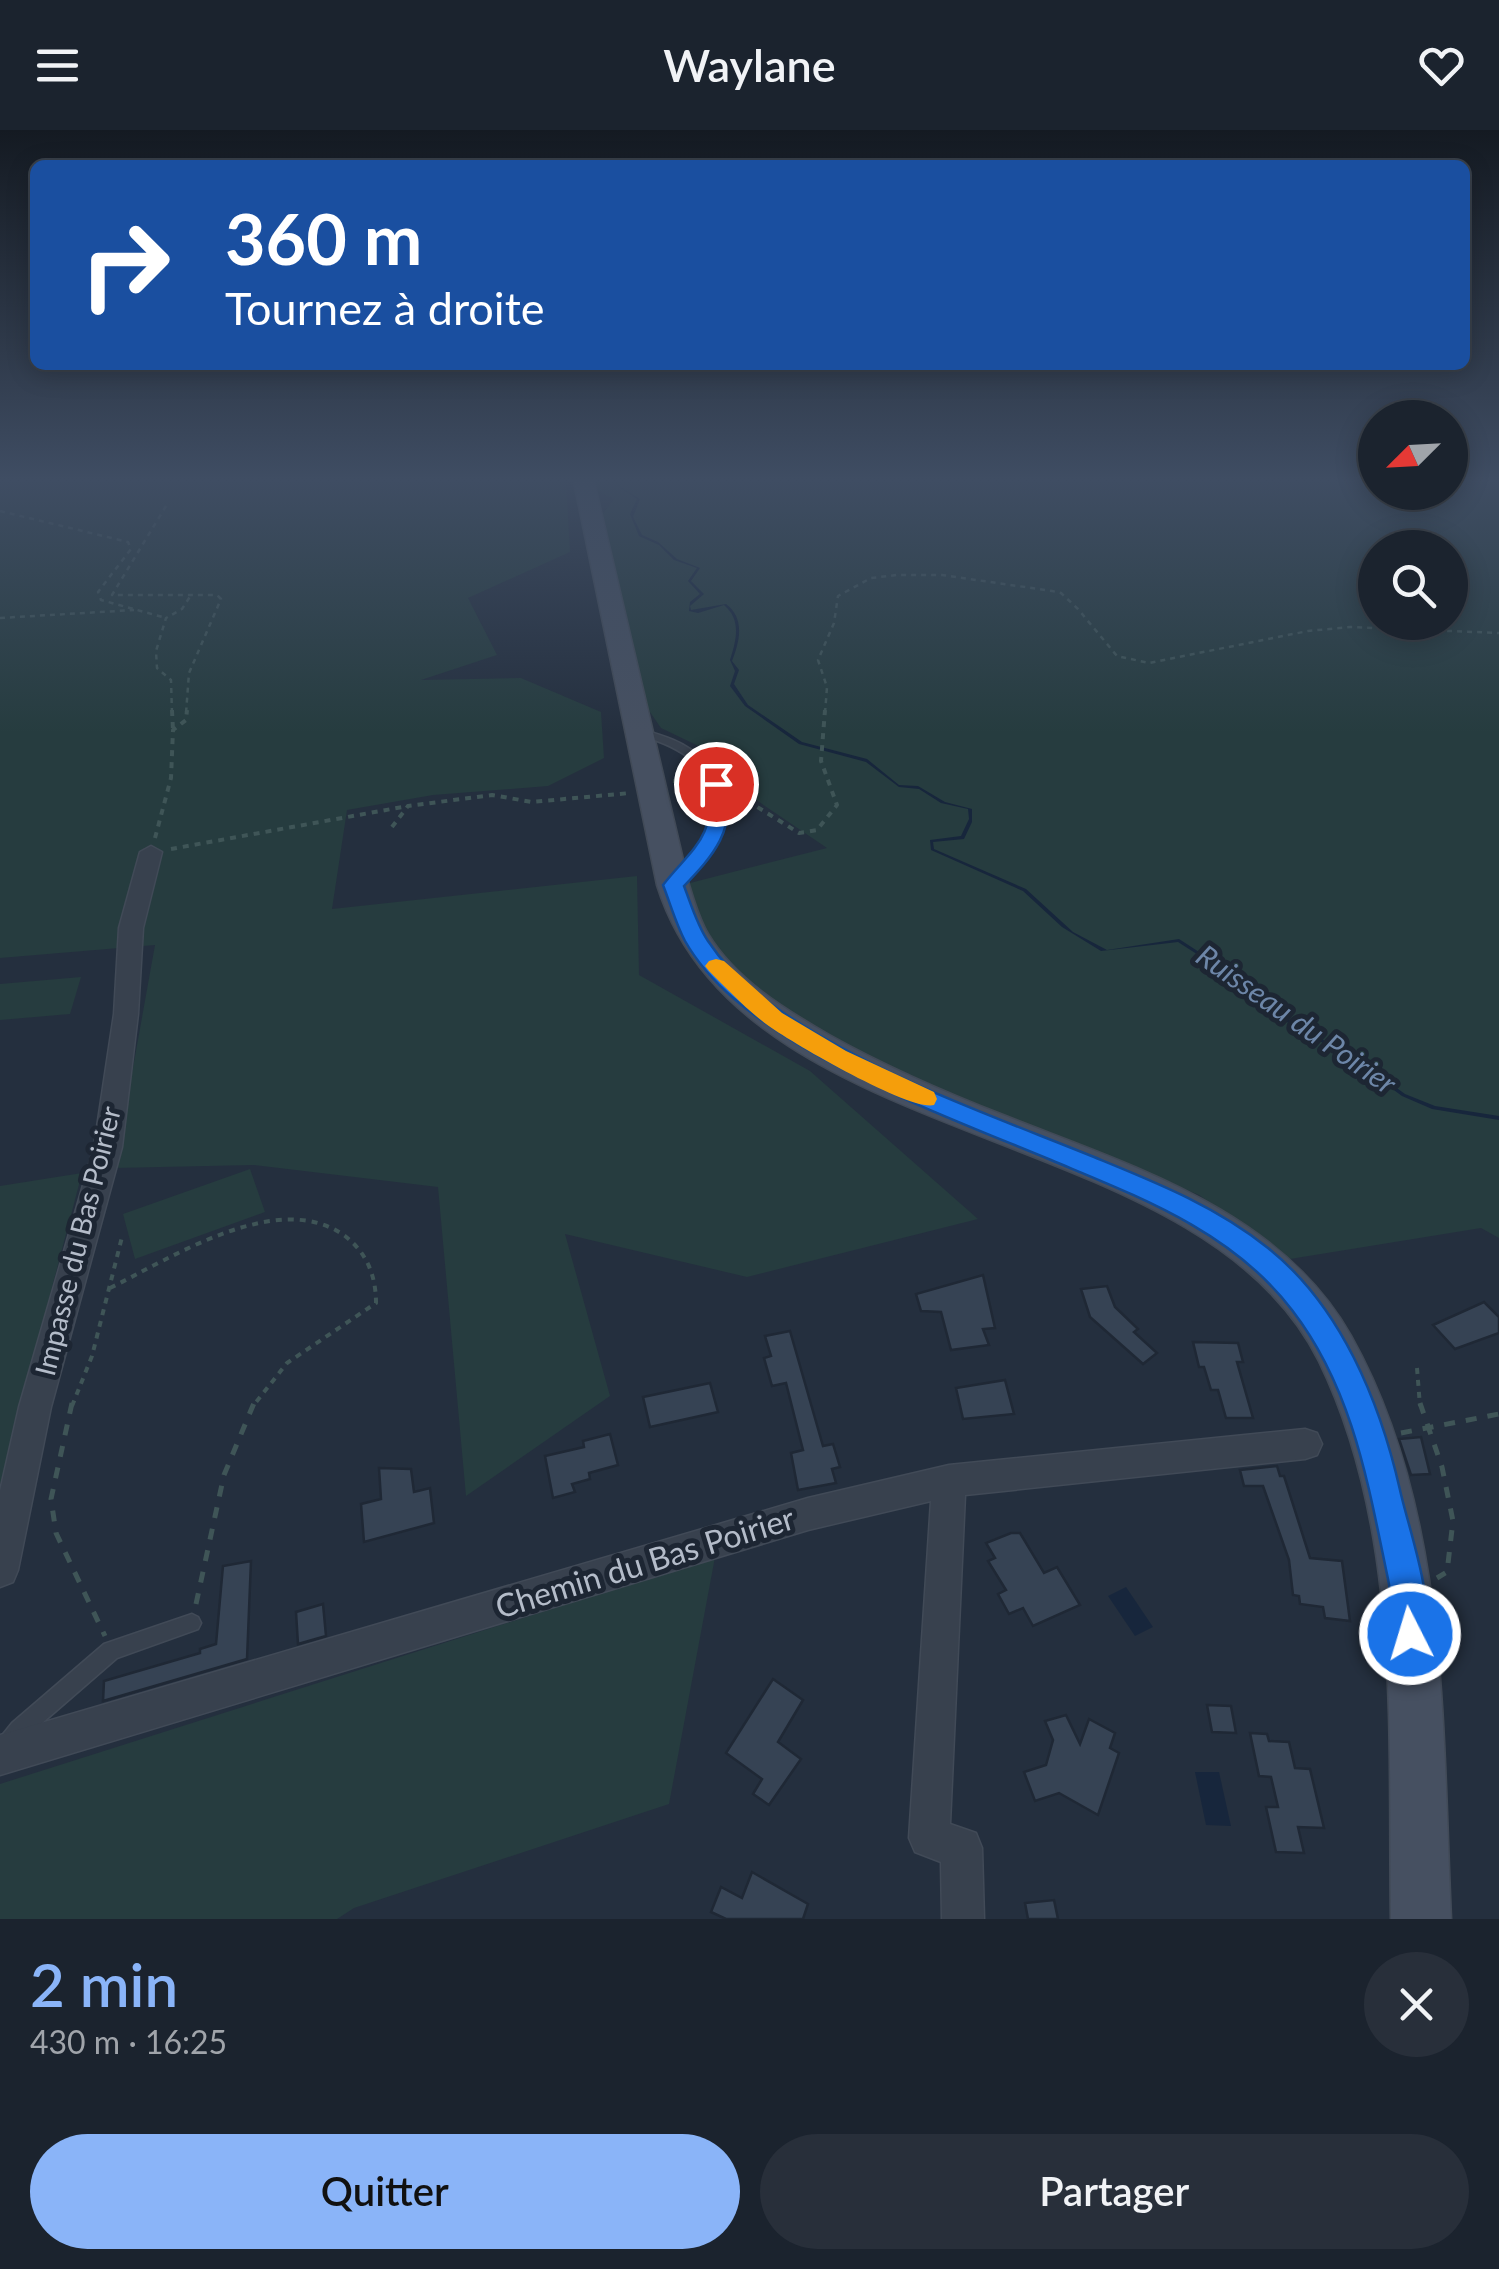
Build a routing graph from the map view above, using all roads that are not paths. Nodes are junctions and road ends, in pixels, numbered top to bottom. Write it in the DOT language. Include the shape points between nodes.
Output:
graph roads {
  1 [pos="602,565"];
  2 [pos="637,731"];
  3 [pos="151,852"];
  4 [pos="673,885"];
  5 [pos="1305,1444"];
  6 [pos="949,1481"];
  7 [pos="0,1570"];
  8 [pos="192,1623"];
  9 [pos="0,1754"];
  10 [pos="963,1919"];
  11 [pos="1421,1919"];
  1 -- 2 [label="main road"];
  2 -- 4 [label="main road"];
  2 -- 4 [label="lane" via="701,759 716,784 720,802 708,849"];
  3 -- 7 [label="street, Impasse du Bas Poirier" via="131,928 108,1147 35,1406"];
  4 -- 11 [label="main road" via="696,940 727,980 774,1018 911,1092 1180,1203 1260,1256 1333,1344 1373,1438 1408,1598"];
  5 -- 6 [label="street, Chemin du Bas Poirier"];
  6 -- 9 [label="street, Chemin du Bas Poirier" via="808,1514"];
  6 -- 10 [label="street" via="929,1838 961,1848"];
  8 -- 9 [label="lane" via="111,1651"];
}
